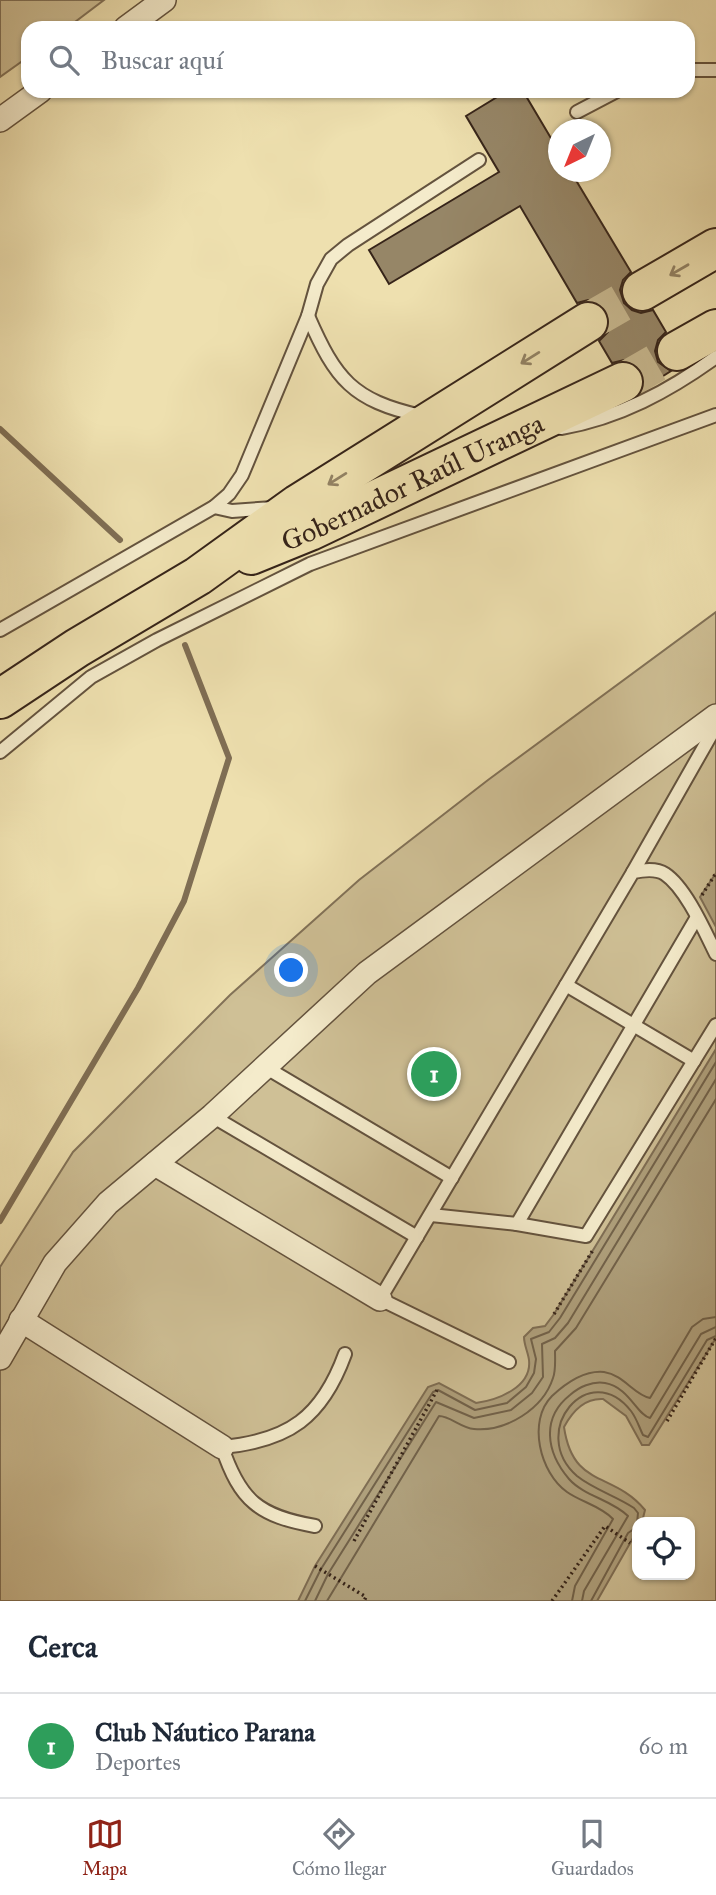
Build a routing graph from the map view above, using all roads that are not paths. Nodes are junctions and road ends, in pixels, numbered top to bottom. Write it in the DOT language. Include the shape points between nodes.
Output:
graph roads {
  1 [pos="164,0"];
  2 [pos="136,21"];
  3 [pos="695,70"];
  4 [pos="716,71"];
  5 [pos="30,98"];
  6 [pos="604,98"];
  7 [pos="577,112"];
  8 [pos="0,120"];
  9 [pos="479,160"];
  10 [pos="716,248"];
  11 [pos="642,291"];
  12 [pos="308,316"];
  13 [pos="588,322"];
  14 [pos="716,328"];
  15 [pos="677,351"];
  16 [pos="716,357"];
  17 [pos="623,382"];
  18 [pos="716,415"];
  19 [pos="434,419"];
  20 [pos="506,438"];
  21 [pos="298,504"];
  22 [pos="215,508"];
  23 [pos="198,576"];
  24 [pos="0,630"];
  25 [pos="0,699"];
  26 [pos="716,716"];
  27 [pos="716,726"];
  28 [pos="0,752"];
  29 [pos="633,872"];
  30 [pos="697,917"];
  31 [pos="716,954"];
  32 [pos="566,985"];
  33 [pos="634,1025"];
  34 [pos="716,1025"];
  35 [pos="694,1061"];
  36 [pos="265,1067"];
  37 [pos="212,1116"];
  38 [pos="155,1164"];
  39 [pos="452,1178"];
  40 [pos="430,1215"];
  41 [pos="517,1224"];
  42 [pos="418,1237"];
  43 [pos="380,1299"];
  44 [pos="21,1320"];
  45 [pos="345,1354"];
  46 [pos="0,1358"];
  47 [pos="509,1362"];
  48 [pos="222,1447"];
  49 [pos="315,1525"];
  1 -- 2 [label="street"];
  3 -- 4 [label="lane"];
  5 -- 8 [label="street"];
  6 -- 7 [label="lane"];
  9 -- 12 [label="lane" via="331,259 317,284"];
  10 -- 11 [label="highway, one-way"];
  12 -- 19 [label="lane" via="329,360 353,390 374,402"];
  12 -- 22 [label="lane" via="242,475"];
  13 -- 19 [label="highway, Gobernador Raúl Uranga, one-way"];
  14 -- 15 [label="highway"];
  16 -- 20 [label="lane" via="611,417"];
  17 -- 20 [label="highway, Gobernador Raúl Uranga"];
  18 -- 28 [label="lane" via="310,564 91,677"];
  19 -- 21 [label="highway, Gobernador Raúl Uranga, one-way"];
  20 -- 23 [label="highway, Gobernador Raúl Uranga" via="310,531"];
  21 -- 22 [label="lane" via="232,511"];
  21 -- 23 [label="highway, Gobernador Raúl Uranga"];
  22 -- 24 [label="lane"];
  23 -- 25 [label="highway, Gobernador Raúl Uranga"];
  26 -- 36 [label="street" via="367,974"];
  27 -- 29 [label="lane"];
  29 -- 30 [label="lane" via="663,872"];
  29 -- 32 [label="lane"];
  30 -- 31 [label="lane"];
  30 -- 33 [label="lane"];
  32 -- 33 [label="lane"];
  32 -- 39 [label="lane"];
  33 -- 35 [label="lane"];
  33 -- 41 [label="lane"];
  34 -- 35 [label="lane"];
  35 -- 41 [label="lane" via="586,1236"];
  36 -- 37 [label="street"];
  36 -- 39 [label="lane"];
  37 -- 38 [label="street"];
  37 -- 42 [label="lane"];
  38 -- 43 [label="street"];
  38 -- 44 [label="street" via="108,1203 55,1263"];
  39 -- 40 [label="lane"];
  40 -- 41 [label="lane"];
  40 -- 42 [label="lane"];
  42 -- 43 [label="lane"];
  43 -- 47 [label="lane"];
  44 -- 46 [label="street"];
  44 -- 48 [label="street"];
  45 -- 48 [label="lane" via="334,1385 314,1412 288,1432 256,1444"];
  48 -- 49 [label="lane" via="233,1479 254,1504 282,1520"];
}
